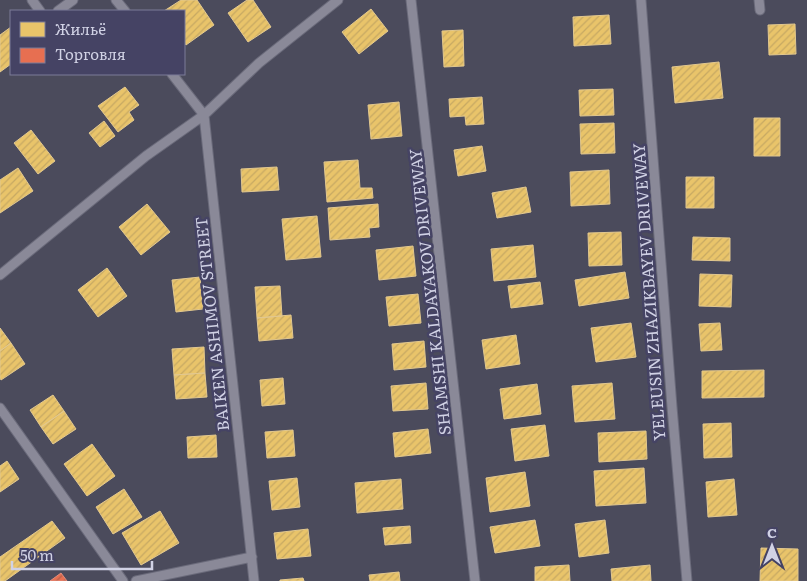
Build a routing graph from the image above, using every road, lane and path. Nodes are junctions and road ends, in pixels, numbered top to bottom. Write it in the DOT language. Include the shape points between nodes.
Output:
graph roads {
  1 [pos="73,0"];
  2 [pos="116,0"];
  3 [pos="338,0"];
  4 [pos="411,0"];
  5 [pos="641,0"];
  6 [pos="59,10"];
  7 [pos="124,10"];
  8 [pos="173,75"];
  9 [pos="204,115"];
  10 [pos="0,275"];
  11 [pos="0,408"];
  12 [pos="252,557"];
  13 [pos="123,581"];
  14 [pos="136,581"];
  15 [pos="254,581"];
  16 [pos="475,581"];
  17 [pos="688,581"];
  1 -- 6 [label="street"];
  2 -- 7 [label="street"];
  3 -- 9 [label="street" via="259,63"];
  4 -- 16 [label="street, SHAMSHI KALDAYAKOV DRIVEWAY"];
  5 -- 17 [label="street, YELEUSIN ZHAZIKBAYEV DRIVEWAY"];
  8 -- 9 [label="street"];
  9 -- 10 [label="street" via="146,156"];
  9 -- 12 [label="street, BAIKEN ASHIMOV STREET"];
  11 -- 13 [label="street"];
  12 -- 14 [label="street"];
  12 -- 15 [label="street, BAIKEN ASHIMOV STREET"];
}
